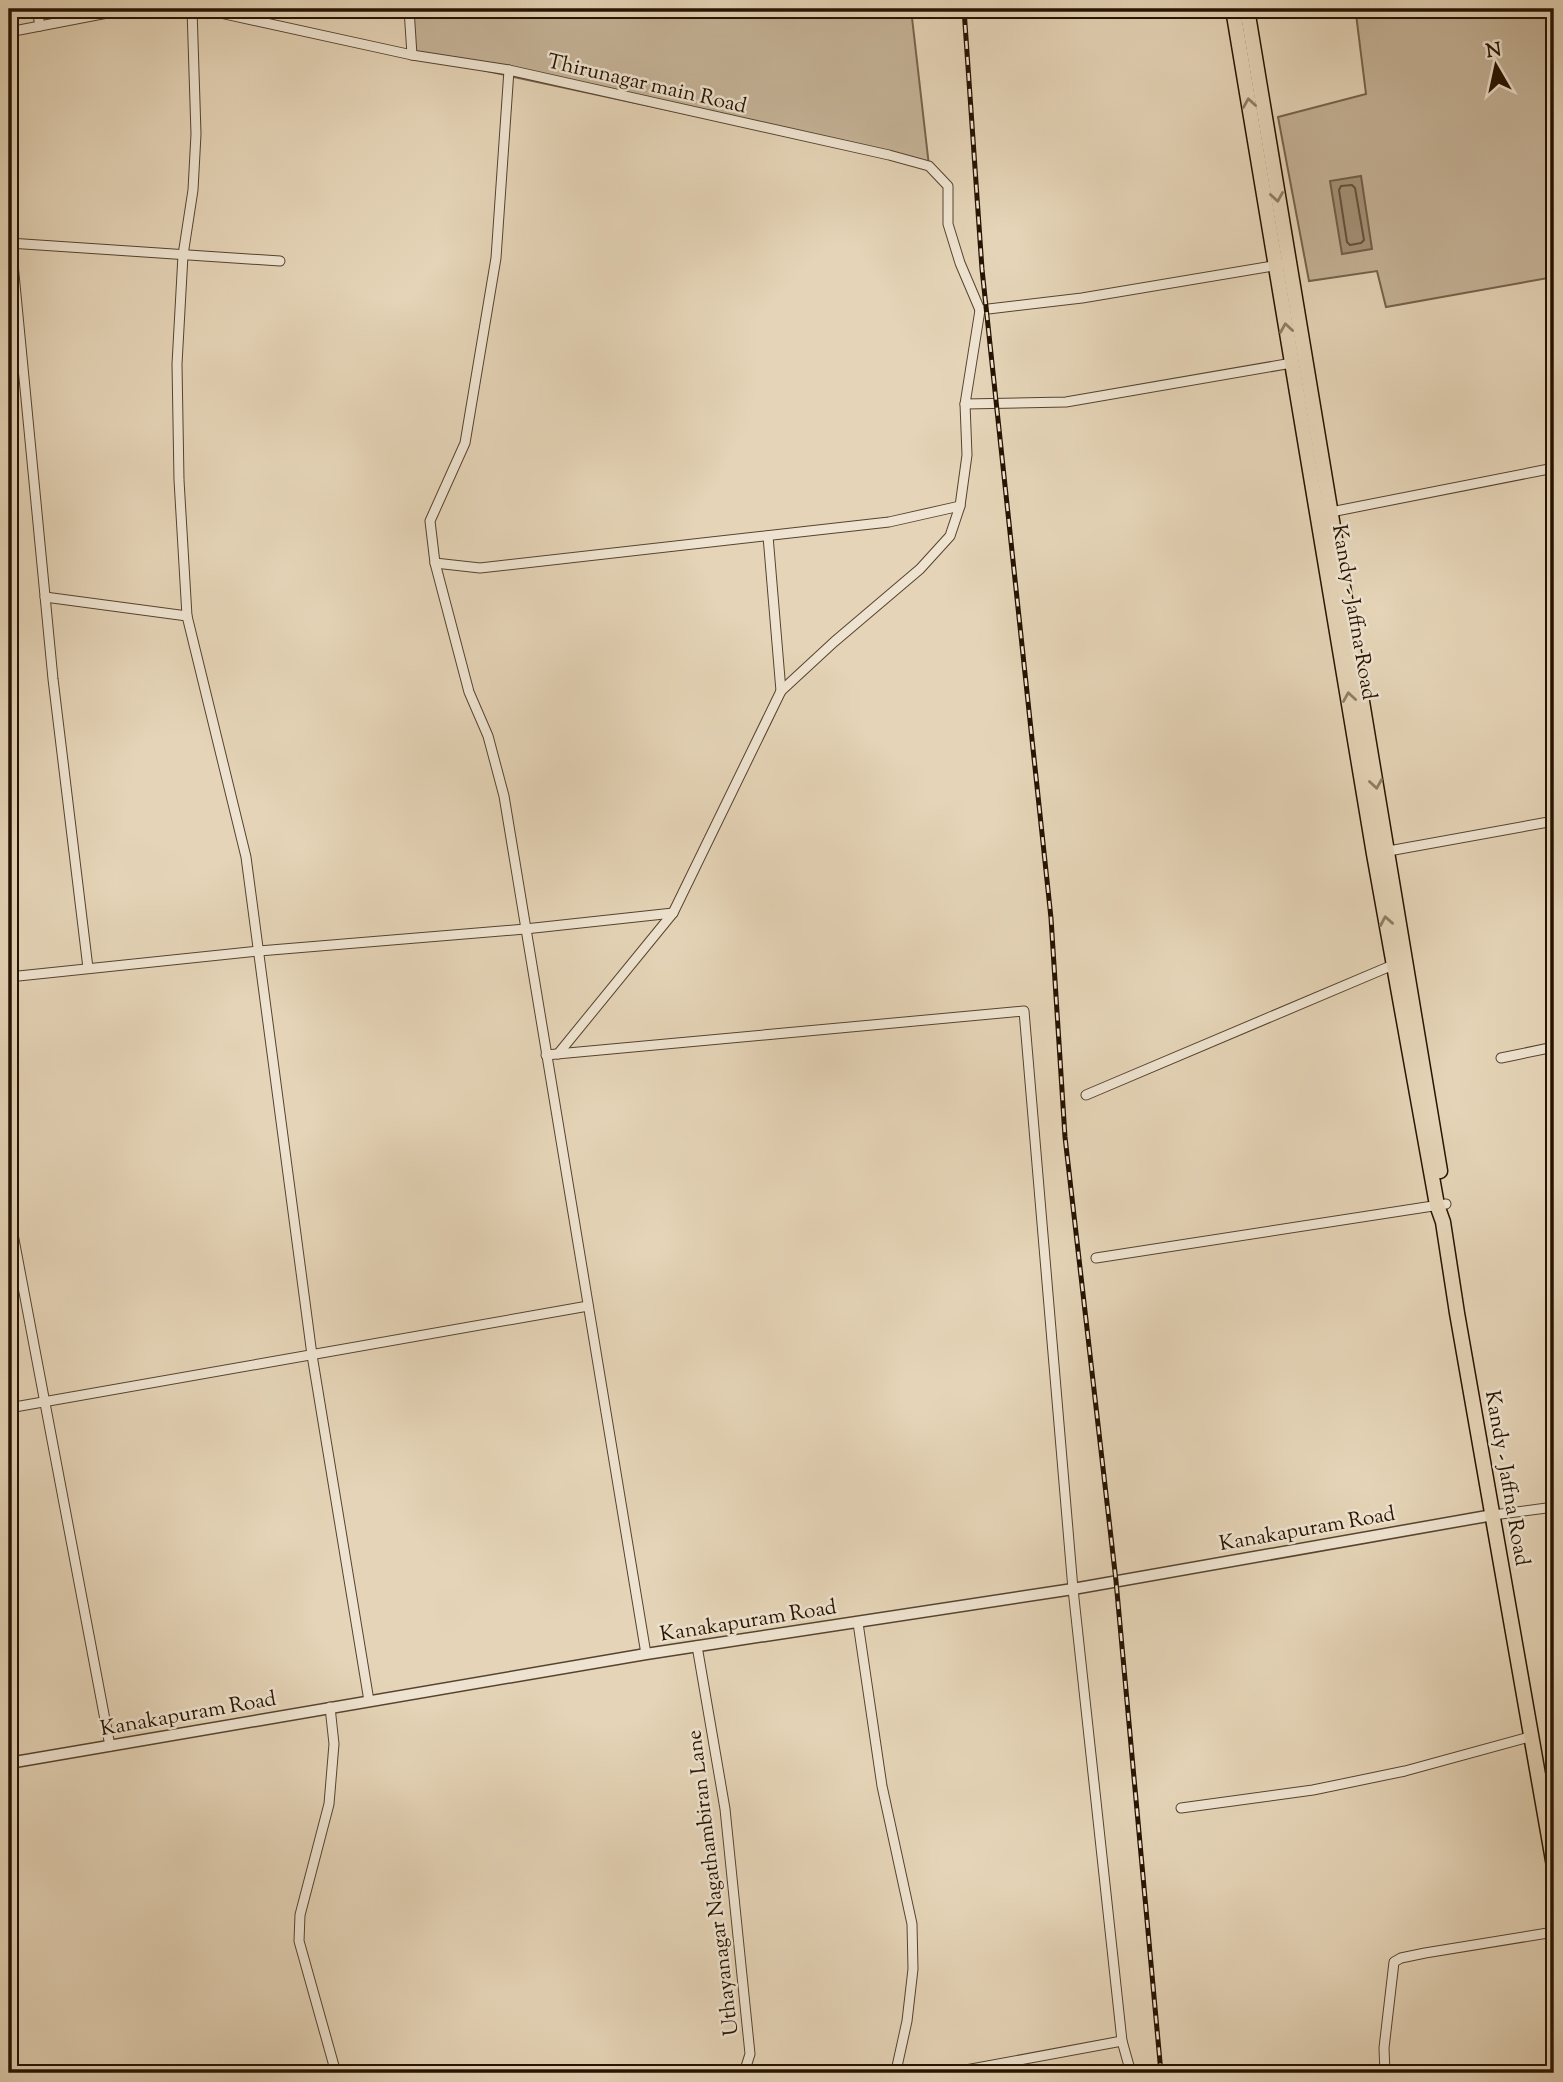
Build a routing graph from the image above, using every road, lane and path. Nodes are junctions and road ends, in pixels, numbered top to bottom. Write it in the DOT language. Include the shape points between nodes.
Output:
graph roads {
  1 [pos="37,9"];
  2 [pos="128,9"];
  3 [pos="192,9"];
  4 [pos="202,9"];
  5 [pos="410,9"];
  6 [pos="1233,9"];
  7 [pos="1247,9"];
  8 [pos="40,26"];
  9 [pos="9,32"];
  10 [pos="412,55"];
  11 [pos="509,70"];
  12 [pos="10,243"];
  13 [pos="183,255"];
  14 [pos="280,261"];
  15 [pos="1282,264"];
  16 [pos="980,310"];
  17 [pos="1292,363"];
  18 [pos="965,404"];
  19 [pos="1554,468"];
  20 [pos="960,506"];
  21 [pos="1323,514"];
  22 [pos="768,536"];
  23 [pos="435,563"];
  24 [pos="45,597"];
  25 [pos="187,616"];
  26 [pos="781,691"];
  27 [pos="1554,821"];
  28 [pos="1381,852"];
  29 [pos="673,913"];
  30 [pos="524,929"];
  31 [pos="259,951"];
  32 [pos="1393,965"];
  33 [pos="88,968"];
  34 [pos="9,976"];
  35 [pos="1554,1047"];
  36 [pos="558,1054"];
  37 [pos="545,1055"];
  38 [pos="1501,1058"];
  39 [pos="1086,1095"];
  40 [pos="1441,1205"];
  41 [pos="9,1213"];
  42 [pos="1097,1258"];
  43 [pos="588,1306"];
  44 [pos="312,1355"];
  45 [pos="45,1402"];
  46 [pos="9,1408"];
  47 [pos="1554,1507"];
  48 [pos="1493,1515"];
  49 [pos="1073,1589"];
  50 [pos="858,1623"];
  51 [pos="697,1646"];
  52 [pos="646,1654"];
  53 [pos="369,1701"];
  54 [pos="330,1707"];
  55 [pos="1533,1736"];
  56 [pos="110,1746"];
  57 [pos="9,1763"];
  58 [pos="1181,1808"];
  59 [pos="1554,1866"];
  60 [pos="1554,1932"];
  61 [pos="1122,2041"];
  62 [pos="896,2071"];
  63 [pos="966,2072"];
  64 [pos="336,2073"];
  65 [pos="744,2073"];
  66 [pos="771,2073"];
  67 [pos="1131,2073"];
  68 [pos="1385,2073"];
  1 -- 8 [label="street"];
  2 -- 8 [label="street"];
  3 -- 13 [label="street" via="196,134"];
  4 -- 10 [label="street, Thirunagar main Road"];
  5 -- 10 [label="street"];
  15 -- 6 [label="highway, Kandy - Jaffna Road, one-way"];
  7 -- 15 [label="highway, Kandy - Jaffna Road, one-way"];
  8 -- 9 [label="street"];
  10 -- 11 [label="street, Thirunagar main Road"];
  11 -- 16 [label="street, Thirunagar main Road" via="929,166 948,186 948,224"];
  11 -- 23 [label="street" via="496,258 465,443 430,521"];
  12 -- 13 [label="street"];
  12 -- 24 [label="street"];
  13 -- 14 [label="street"];
  13 -- 25 [label="street" via="177,364"];
  15 -- 16 [label="street"];
  17 -- 15 [label="highway, Kandy - Jaffna Road, one-way"];
  15 -- 21 [label="highway, Kandy - Jaffna Road"];
  16 -- 18 [label="street"];
  17 -- 18 [label="street" via="1066,402"];
  17 -- 21 [label="highway, Kandy - Jaffna Road"];
  18 -- 20 [label="street" via="967,455"];
  19 -- 21 [label="street"];
  20 -- 22 [label="street" via="889,522"];
  20 -- 26 [label="street" via="950,536 920,569"];
  21 -- 28 [label="highway, Kandy - Jaffna Road"];
  22 -- 23 [label="street" via="480,568"];
  22 -- 26 [label="street"];
  23 -- 30 [label="street" via="469,692 488,736 504,796"];
  24 -- 25 [label="street"];
  24 -- 33 [label="street"];
  25 -- 31 [label="street" via="246,857"];
  26 -- 29 [label="street"];
  27 -- 28 [label="street"];
  32 -- 28 [label="highway, Kandy - Jaffna Road, one-way"];
  28 -- 40 [label="highway, Kandy - Jaffna Road"];
  29 -- 30 [label="street"];
  29 -- 36 [label="street"];
  30 -- 31 [label="street"];
  30 -- 37 [label="street"];
  31 -- 33 [label="street"];
  31 -- 44 [label="street"];
  32 -- 39 [label="street"];
  32 -- 40 [label="highway, Kandy - Jaffna Road"];
  33 -- 34 [label="street"];
  35 -- 38 [label="street"];
  36 -- 37 [label="street"];
  36 -- 49 [label="street" via="1024,1010"];
  37 -- 43 [label="street"];
  40 -- 42 [label="street"];
  40 -- 48 [label="highway, Kandy - Jaffna Road"];
  41 -- 45 [label="street"];
  43 -- 44 [label="street"];
  43 -- 52 [label="street"];
  44 -- 45 [label="street"];
  44 -- 53 [label="street"];
  45 -- 46 [label="street"];
  45 -- 56 [label="street"];
  47 -- 48 [label="street"];
  48 -- 49 [label="street, Kanakapuram Road"];
  48 -- 55 [label="highway, Kandy - Jaffna Road"];
  49 -- 50 [label="street, Kanakapuram Road"];
  49 -- 61 [label="street"];
  50 -- 51 [label="street, Kanakapuram Road"];
  50 -- 62 [label="street" via="881,1786 912,1924 913,1969"];
  51 -- 52 [label="street, Kanakapuram Road"];
  51 -- 65 [label="street, Uthayanagar Nagathambiran Lane" via="725,1809 750,2054"];
  52 -- 53 [label="street, Kanakapuram Road"];
  53 -- 54 [label="street, Kanakapuram Road"];
  54 -- 56 [label="street, Kanakapuram Road"];
  54 -- 64 [label="street" via="334,1744 329,1804 300,1915 299,1941"];
  55 -- 58 [label="street" via="1313,1790"];
  55 -- 59 [label="highway, Kandy - Jaffna Road"];
  56 -- 57 [label="street, Kanakapuram Road"];
  60 -- 68 [label="street" via="1394,1962"];
  61 -- 63 [label="street"];
  61 -- 67 [label="street"];
  62 -- 63 [label="street"];
  62 -- 66 [label="street"];
}
